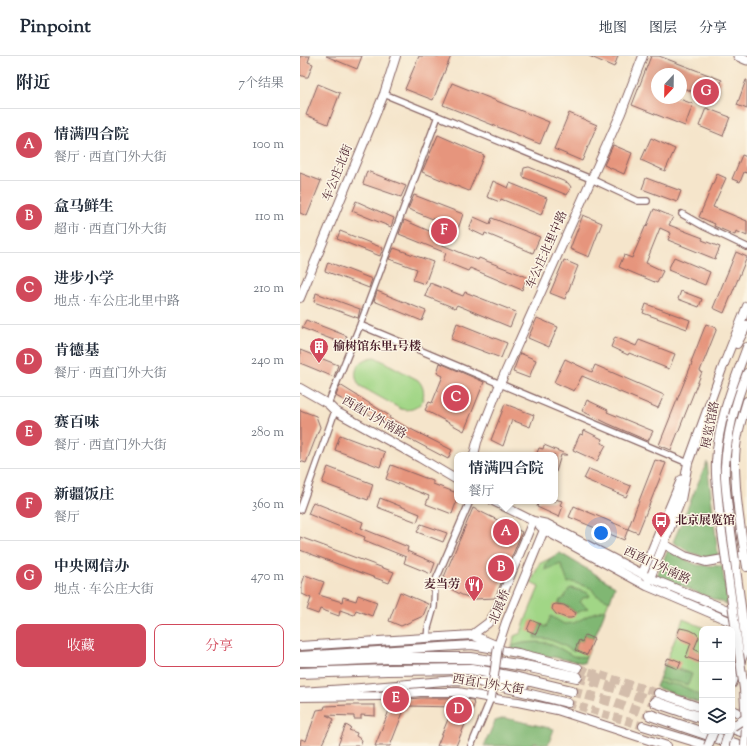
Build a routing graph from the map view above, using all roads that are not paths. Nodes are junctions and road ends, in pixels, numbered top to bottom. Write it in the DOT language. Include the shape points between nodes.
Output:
graph roads {
  1 [pos="396,56"];
  2 [pos="643,56"];
  3 [pos="738,56"];
  4 [pos="747,60"];
  5 [pos="384,94"];
  6 [pos="438,116"];
  7 [pos="591,180"];
  8 [pos="647,201"];
  9 [pos="682,214"];
  10 [pos="747,247"];
  11 [pos="300,298"];
  12 [pos="747,306"];
  13 [pos="360,325"];
  14 [pos="747,325"];
  15 [pos="747,347"];
  16 [pos="722,370"];
  17 [pos="747,373"];
  18 [pos="500,384"];
  19 [pos="300,388"];
  20 [pos="747,401"];
  21 [pos="328,404"];
  22 [pos="335,411"];
  23 [pos="475,452"];
  24 [pos="688,463"];
  25 [pos="454,478"];
  26 [pos="469,504"];
  27 [pos="499,504"];
  28 [pos="738,507"];
  29 [pos="300,510"];
  30 [pos="723,510"];
  31 [pos="533,521"];
  32 [pos="546,527"];
  33 [pos="747,535"];
  34 [pos="664,544"];
  35 [pos="745,556"];
  36 [pos="747,567"];
  37 [pos="642,574"];
  38 [pos="648,582"];
  39 [pos="747,618"];
  40 [pos="747,628"];
  41 [pos="472,635"];
  42 [pos="427,638"];
  43 [pos="747,645"];
  44 [pos="300,646"];
  45 [pos="498,646"];
  46 [pos="747,651"];
  47 [pos="300,656"];
  48 [pos="300,661"];
  49 [pos="578,672"];
  50 [pos="300,673"];
  51 [pos="735,676"];
  52 [pos="747,680"];
  53 [pos="482,682"];
  54 [pos="549,685"];
  55 [pos="572,691"];
  56 [pos="300,697"];
  57 [pos="656,697"];
  58 [pos="491,698"];
  59 [pos="568,703"];
  60 [pos="699,707"];
  61 [pos="735,711"];
  62 [pos="650,715"];
  63 [pos="747,716"];
  64 [pos="699,717"];
  65 [pos="735,720"];
  66 [pos="747,724"];
  67 [pos="643,726"];
  68 [pos="735,726"];
  69 [pos="735,729"];
  70 [pos="747,733"];
  71 [pos="713,734"];
  72 [pos="728,734"];
  73 [pos="472,746"];
  74 [pos="666,746"];
  75 [pos="708,746"];
  76 [pos="725,746"];
  77 [pos="741,746"];
  78 [pos="745,746"];
  1 -- 5 [label="street, 车公庄北街"];
  2 -- 7 [label="street, 车公庄北里中路"];
  3 -- 4 [label="main road"];
  5 -- 6 [label="street"];
  5 -- 11 [label="street, 车公庄北街"];
  6 -- 7 [label="street"];
  6 -- 13 [label="street"];
  7 -- 8 [label="street" via="638,201"];
  7 -- 18 [label="street, 车公庄北里中路"];
  9 -- 10 [label="street"];
  12 -- 16 [label="street, 展览馆路"];
  13 -- 18 [label="street"];
  13 -- 21 [label="street"];
  14 -- 16 [label="street"];
  15 -- 30 [label="street, 展览馆路" via="721,423 716,462"];
  16 -- 24 [label="street, 展览馆路"];
  17 -- 30 [label="street, 展览馆路" via="739,392 729,432 724,467"];
  18 -- 23 [label="street, 车公庄北里中路"];
  18 -- 24 [label="street"];
  19 -- 21 [label="street, 西直门外南路"];
  20 -- 28 [label="street" via="738,432 735,460"];
  21 -- 22 [label="street, 西直门外南路"];
  22 -- 25 [label="street, 西直门外南路"];
  22 -- 29 [label="street"];
  24 -- 34 [label="street, 展览馆路" via="681,500"];
  24 -- 37 [label="street, 展览馆路"];
  26 -- 42 [label="street" via="435,582 434,607"];
  27 -- 31 [label="street"];
  28 -- 33 [label="street"];
  28 -- 35 [label="street"];
  30 -- 46 [label="street, bridge"];
  30 -- 78 [label="street, bridge" via="744,689"];
  31 -- 32 [label="street"];
  31 -- 41 [label="street" via="495,613 488,623"];
  32 -- 37 [label="street, 西直门外南路"];
  32 -- 38 [label="street, 西直门外南路"];
  32 -- 45 [label="street, 北展桥"];
  34 -- 35 [label="street" via="685,556 706,562"];
  34 -- 38 [label="street, 展览馆路"];
  35 -- 36 [label="street"];
  37 -- 38 [label="street, 西直门外南路"];
  38 -- 39 [label="street, 西直门外南路"];
  38 -- 40 [label="street, 西直门外南路"];
  41 -- 42 [label="street"];
  41 -- 45 [label="street"];
  42 -- 44 [label="street"];
  43 -- 51 [label="street"];
  45 -- 58 [label="street, 北展桥, bridge"];
  47 -- 49 [label="street, 西直门外大街" via="472,645 518,653"];
  48 -- 49 [label="highway, 西直门外大街" via="471,658"];
  50 -- 54 [label="highway, 西直门外大街" via="471,669"];
  52 -- 63 [label="street" via="741,696"];
  53 -- 54 [label="highway"];
  53 -- 56 [label="street, 西直门外大街" via="456,680 361,688"];
  53 -- 59 [label="street, 西直门外大街"];
  54 -- 55 [label="highway, 西直门外大街"];
  56 -- 58 [label="street, 西直门外大街" via="458,692"];
  57 -- 60 [label="street"];
  57 -- 64 [label="highway"];
  58 -- 73 [label="street"];
  58 -- 74 [label="street, 西直门外大街" via="557,710"];
  61 -- 63 [label="street"];
  62 -- 77 [label="highway"];
  63 -- 68 [label="street, bridge"];
  65 -- 66 [label="street"];
  67 -- 75 [label="street"];
  69 -- 70 [label="highway"];
  71 -- 75 [label="street, bridge"];
  72 -- 76 [label="street, bridge"];
}
